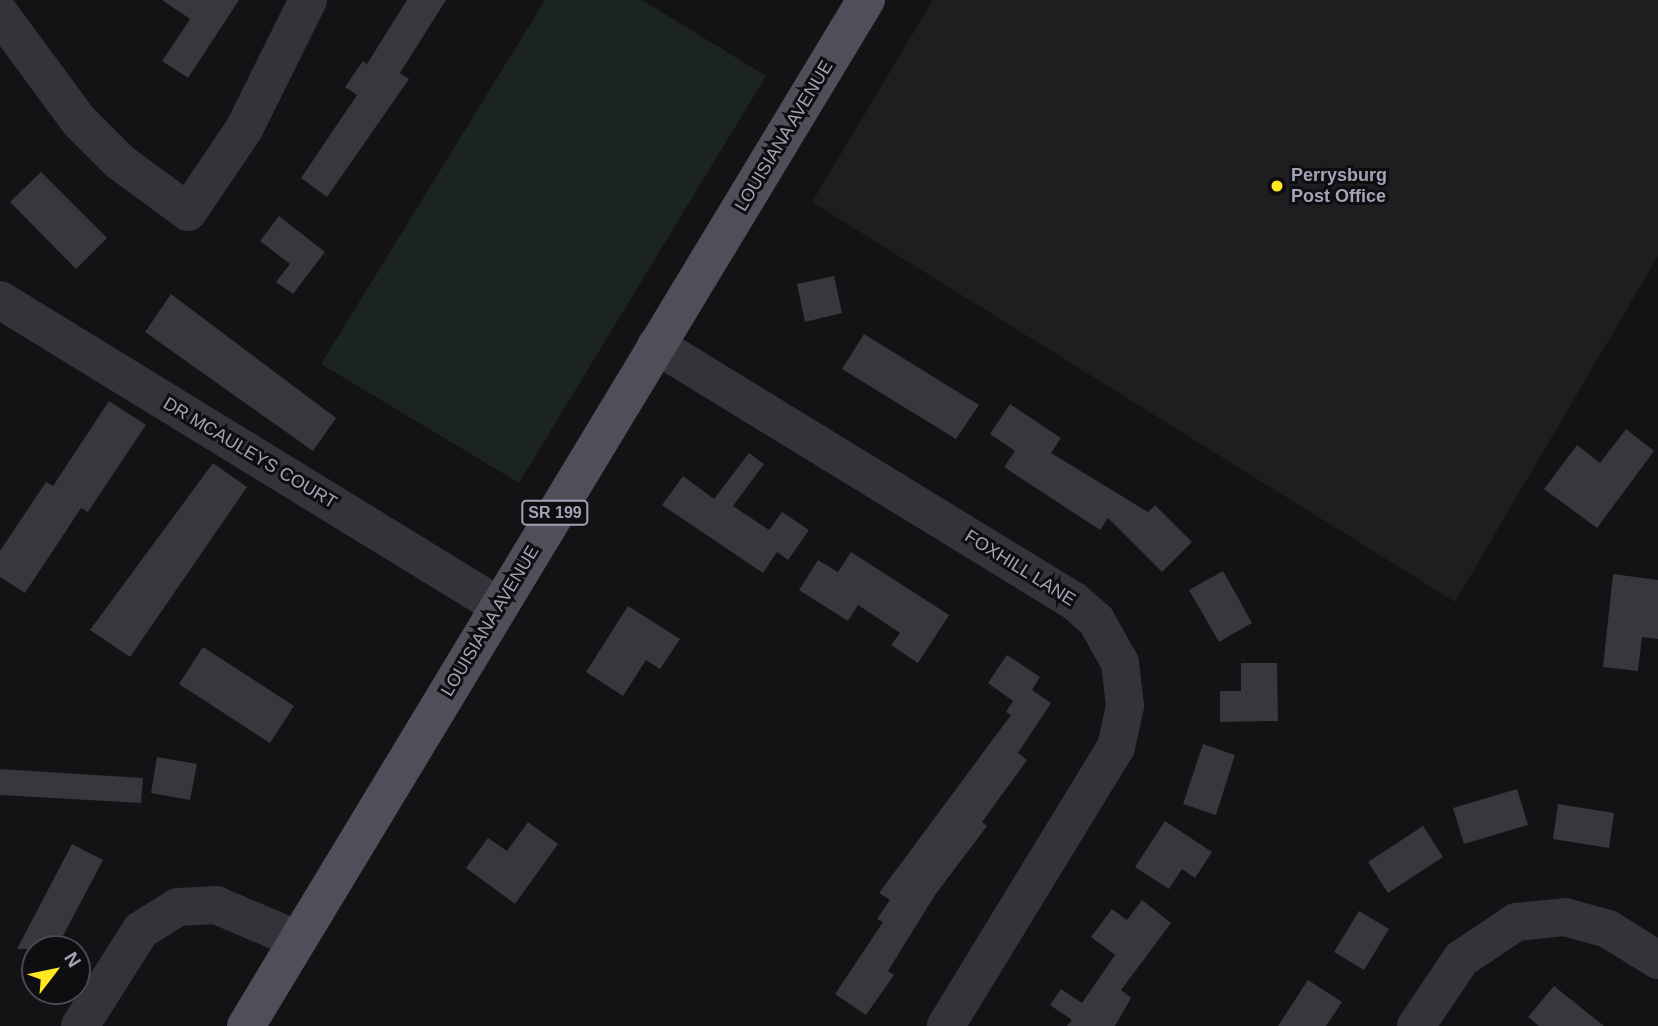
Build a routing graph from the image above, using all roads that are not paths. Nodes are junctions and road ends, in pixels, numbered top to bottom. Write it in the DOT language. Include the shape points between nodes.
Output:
graph roads {
  1 [pos="308,0"];
  2 [pos="866,0"];
  3 [pos="0,14"];
  4 [pos="0,300"];
  5 [pos="656,345"];
  6 [pos="499,606"];
  7 [pos="298,940"];
  8 [pos="1658,960"];
  9 [pos="80,1026"];
  10 [pos="246,1026"];
  11 [pos="946,1026"];
  12 [pos="1416,1026"];
  1 -- 3 [label="street" via="255,108 188,212 120,162 79,121"];
  2 -- 5 [label="main road, LOUISIANA AVENUE / SR 199"];
  4 -- 6 [label="street, DR MCAULEYS COURT"];
  5 -- 6 [label="main road, LOUISIANA AVENUE / SR 199"];
  5 -- 11 [label="street, FOXHILL LANE" via="1074,601 1096,620 1120,663 1125,706 1116,747"];
  6 -- 7 [label="main road, LOUISIANA AVENUE / SR 199"];
  7 -- 9 [label="street" via="216,905 178,907 141,930"];
  7 -- 10 [label="main road, LOUISIANA AVENUE / SR 199"];
  8 -- 12 [label="street" via="1608,929 1566,917 1516,922 1461,959"];
}
